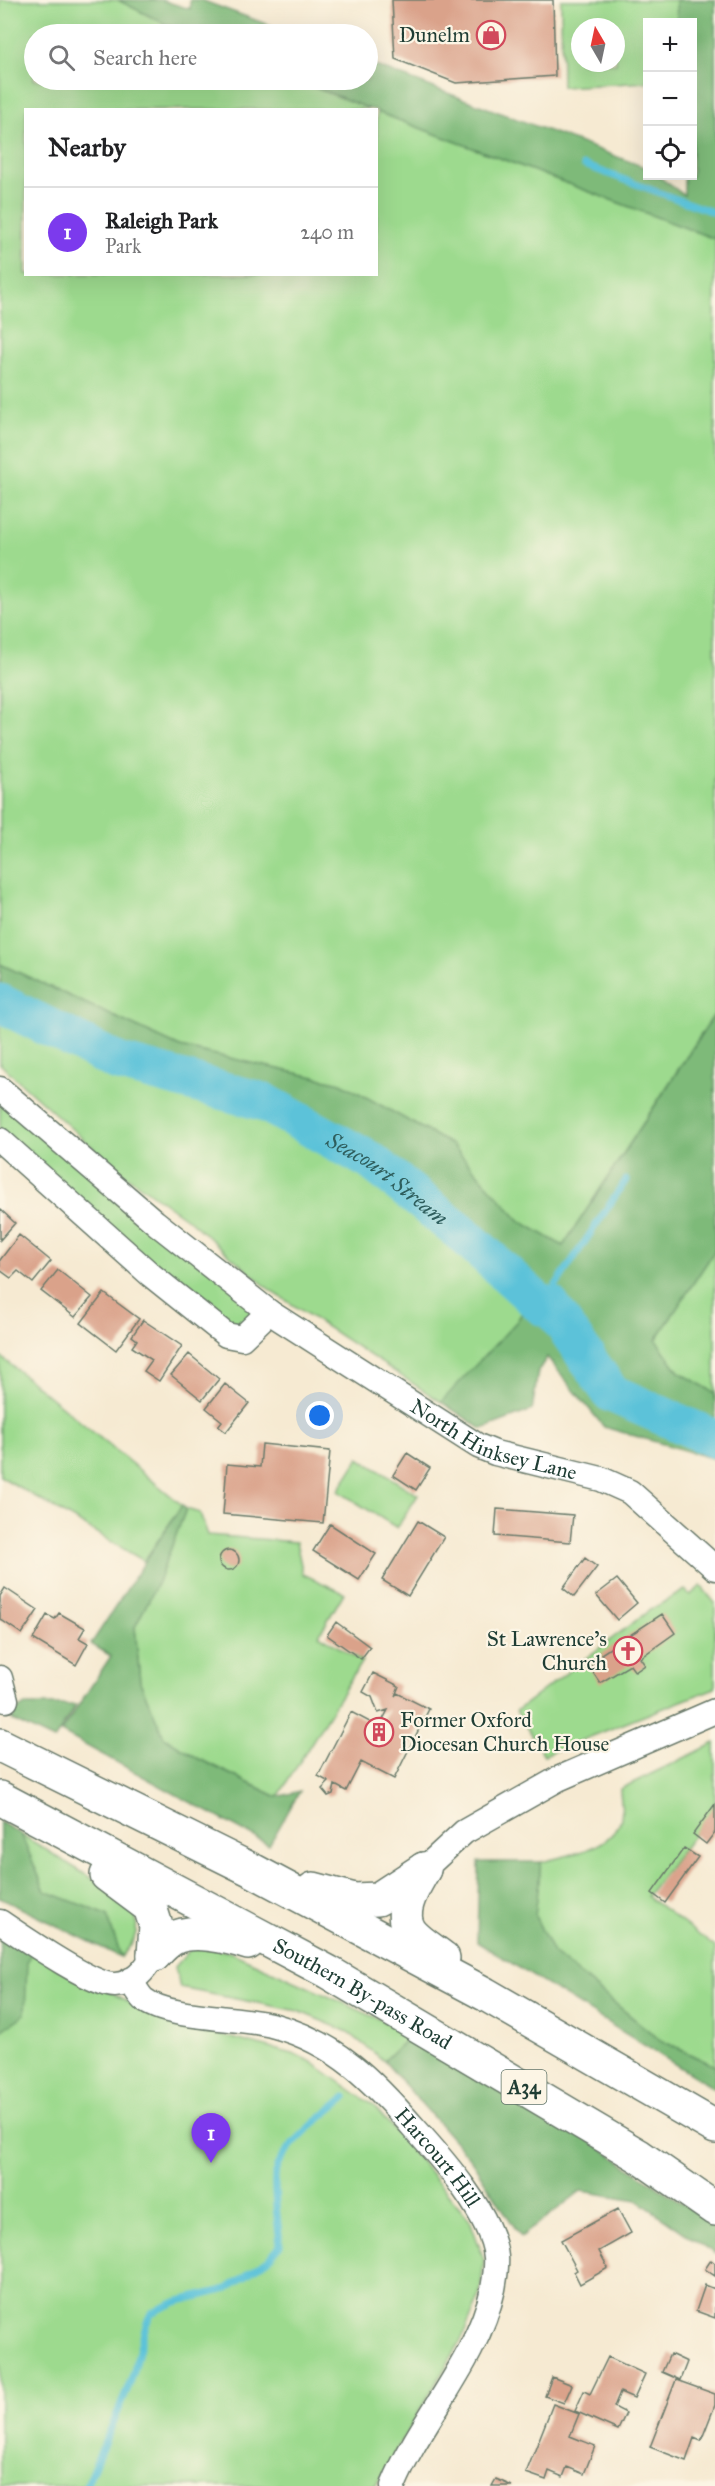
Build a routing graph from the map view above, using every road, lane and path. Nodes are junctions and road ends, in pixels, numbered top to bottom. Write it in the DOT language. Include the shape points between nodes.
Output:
graph roads {
  1 [pos="0,1089"];
  2 [pos="0,1140"];
  3 [pos="269,1312"];
  4 [pos="715,1568"];
  5 [pos="715,1712"];
  6 [pos="0,1744"];
  7 [pos="9,1804"];
  8 [pos="424,1869"];
  9 [pos="254,1870"];
  10 [pos="0,1923"];
  11 [pos="154,1955"];
  12 [pos="328,1972"];
  13 [pos="129,1980"];
  14 [pos="485,1994"];
  15 [pos="715,2127"];
  16 [pos="715,2209"];
  17 [pos="393,2486"];
  1 -- 3 [label="street, North Hinksey Lane" via="155,1222"];
  2 -- 3 [label="street" via="226,1335 243,1338"];
  3 -- 4 [label="street, North Hinksey Lane" via="478,1446 601,1479 630,1492"];
  5 -- 8 [label="street" via="548,1784 464,1832"];
  6 -- 9 [label="highway"];
  7 -- 11 [label="highway" via="150,1907 156,1926"];
  7 -- 12 [label="highway, Southern By-pass Road / A34"];
  8 -- 9 [label="highway" via="378,1899 354,1900"];
  8 -- 14 [label="highway" via="405,1914 410,1931"];
  9 -- 14 [label="highway"];
  10 -- 13 [label="street" via="95,1979 114,1985"];
  11 -- 12 [label="highway" via="173,1938 200,1933 233,1938"];
  11 -- 13 [label="street" via="143,1972"];
  12 -- 16 [label="highway, Southern By-pass Road / A34" via="639,2156"];
  13 -- 17 [label="street, Harcourt Hill" via="143,1999 168,2010 274,2025 325,2045 379,2088 458,2181 484,2220 496,2255 490,2302 464,2362"];
  14 -- 15 [label="highway"];
}
